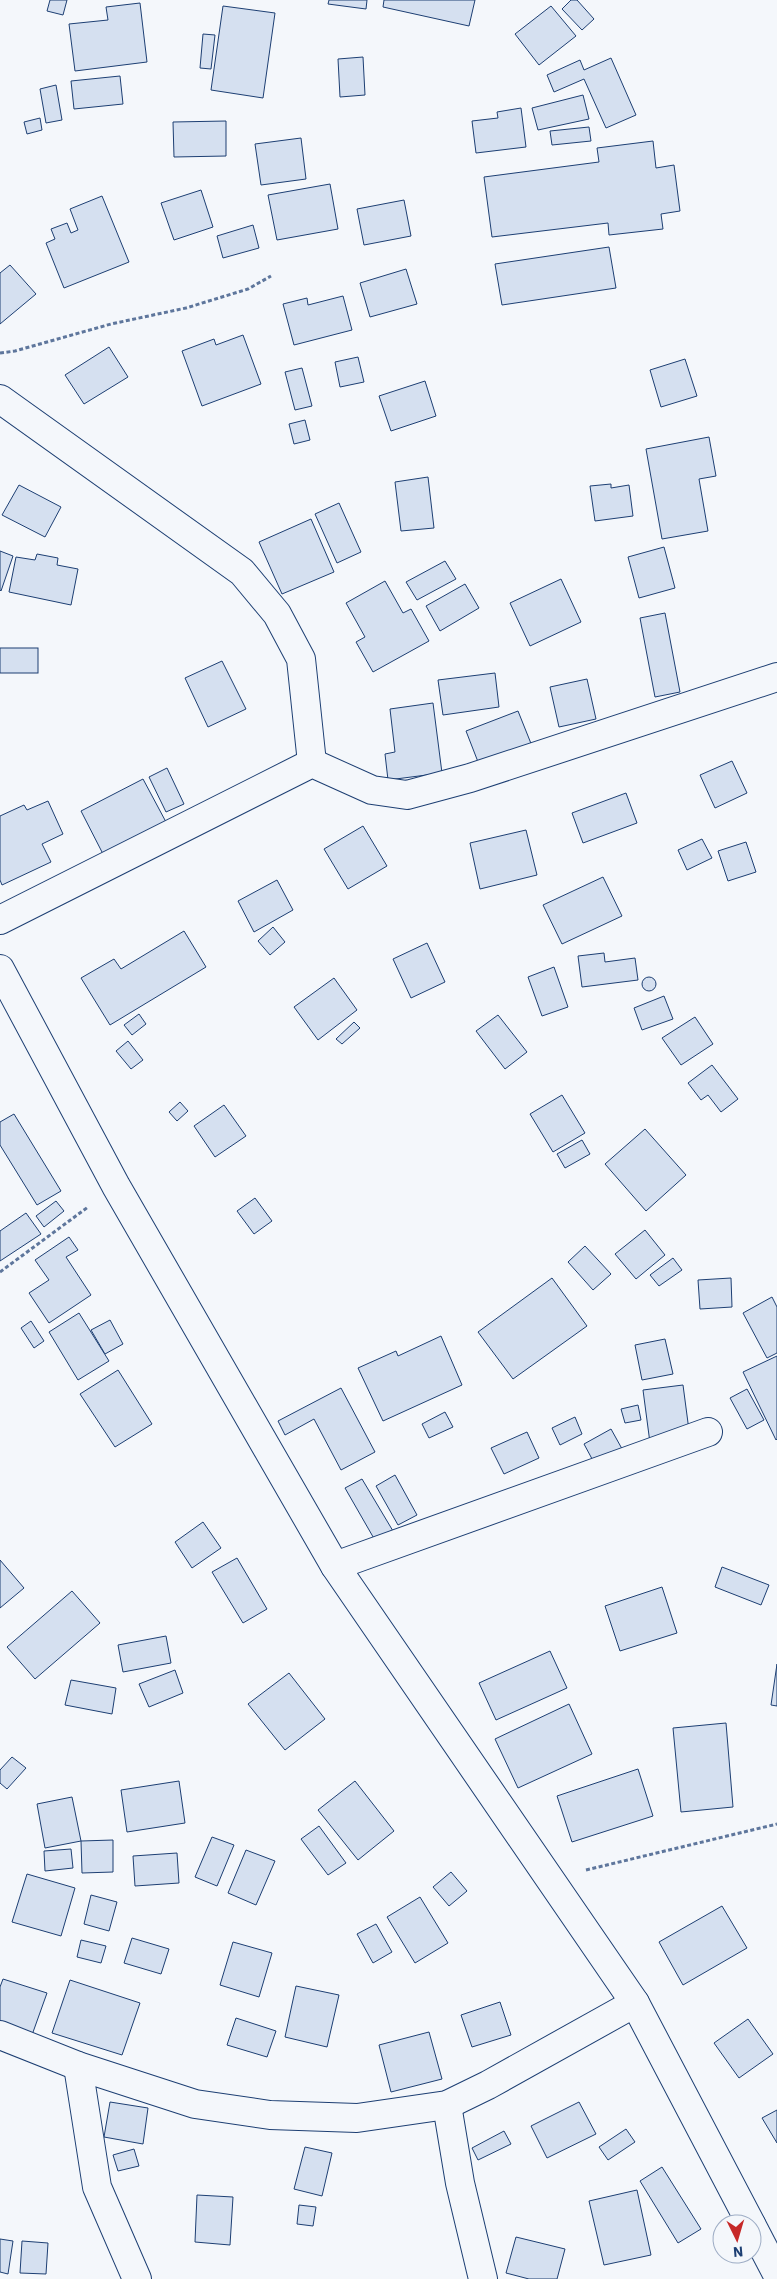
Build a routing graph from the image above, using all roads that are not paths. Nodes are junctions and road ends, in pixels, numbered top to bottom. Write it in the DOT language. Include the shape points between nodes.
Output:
graph roads {
  1 [pos="0,399"];
  2 [pos="777,677"];
  3 [pos="312,763"];
  4 [pos="0,920"];
  5 [pos="0,969"];
  6 [pos="708,1432"];
  7 [pos="335,1566"];
  8 [pos="635,2003"];
  9 [pos="0,2035"];
  10 [pos="78,2066"];
  11 [pos="446,2105"];
  12 [pos="745,2214"];
  13 [pos="762,2246"];
  14 [pos="777,2274"];
  15 [pos="137,2279"];
  16 [pos="483,2279"];
  1 -- 3 [label="street" via="242,572 277,614 301,659"];
  2 -- 3 [label="street" via="407,796 372,790"];
  3 -- 4 [label="street"];
  5 -- 7 [label="street" via="116,1186"];
  6 -- 7 [label="street"];
  7 -- 8 [label="street"];
  8 -- 11 [label="street"];
  8 -- 12 [label="street"];
  9 -- 10 [label="street"];
  10 -- 11 [label="street" via="195,2104 270,2114 358,2118"];
  10 -- 15 [label="street" via="97,2187"];
  11 -- 16 [label="street" via="460,2183"];
  13 -- 14 [label="street"];
}
